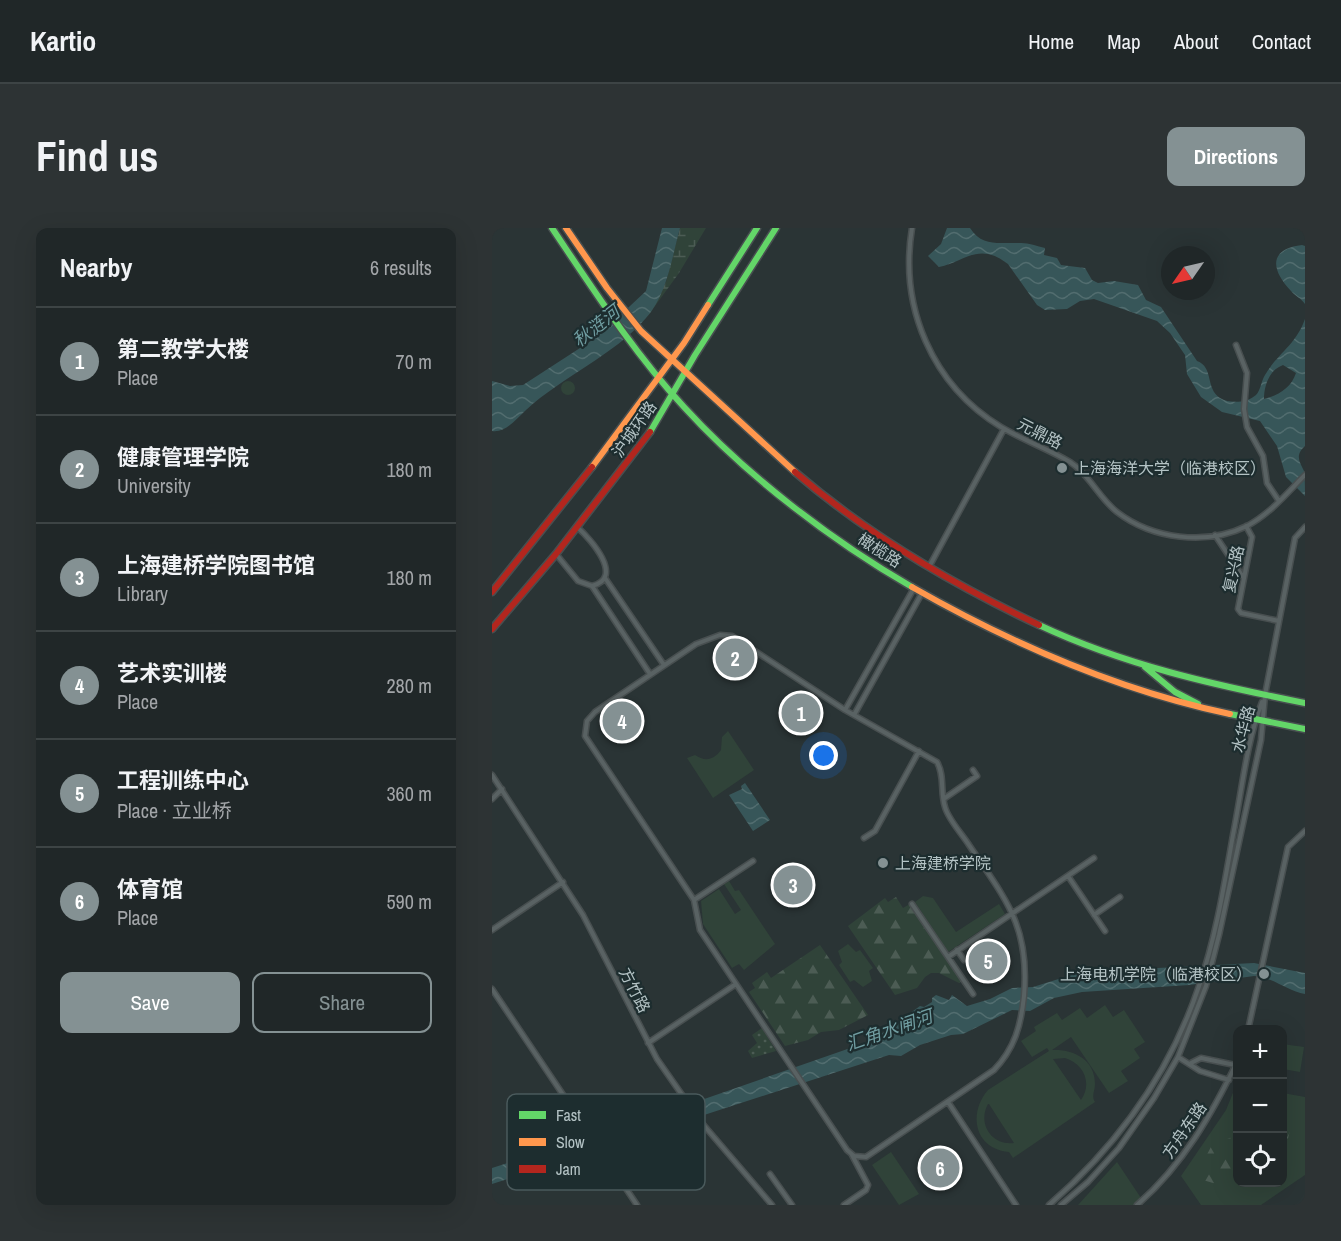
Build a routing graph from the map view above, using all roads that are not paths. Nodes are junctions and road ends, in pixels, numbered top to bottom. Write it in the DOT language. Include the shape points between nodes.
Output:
graph roads {
  1 [pos="552,228"];
  2 [pos="566,228"];
  3 [pos="757,228"];
  4 [pos="776,228"];
  5 [pos="912,228"];
  6 [pos="1236,345"];
  7 [pos="671,360"];
  8 [pos="685,373"];
  9 [pos="659,376"];
  10 [pos="673,395"];
  11 [pos="1004,429"];
  12 [pos="1305,475"];
  13 [pos="1280,501"];
  14 [pos="1246,526"];
  15 [pos="577,527"];
  16 [pos="1305,527"];
  17 [pos="1215,535"];
  18 [pos="556,554"];
  19 [pos="928,568"];
  20 [pos="605,578"];
  21 [pos="1243,578"];
  22 [pos="592,586"];
  23 [pos="914,587"];
  24 [pos="492,592"];
  25 [pos="922,592"];
  26 [pos="1279,621"];
  27 [pos="492,629"];
  28 [pos="1140,663"];
  29 [pos="664,665"];
  30 [pos="650,674"];
  31 [pos="864,677"];
  32 [pos="872,682"];
  33 [pos="1265,695"];
  34 [pos="1305,703"];
  35 [pos="845,710"];
  36 [pos="1210,710"];
  37 [pos="854,715"];
  38 [pos="1259,721"];
  39 [pos="1305,729"];
  40 [pos="919,751"];
  41 [pos="973,771"];
  42 [pos="492,774"];
  43 [pos="502,789"];
  44 [pos="944,798"];
  45 [pos="492,799"];
  46 [pos="1305,831"];
  47 [pos="864,838"];
  48 [pos="1094,858"];
  49 [pos="753,861"];
  50 [pos="1068,876"];
  51 [pos="563,882"];
  52 [pos="1120,897"];
  53 [pos="694,900"];
  54 [pos="912,904"];
  55 [pos="1014,912"];
  56 [pos="1094,915"];
  57 [pos="492,930"];
  58 [pos="1105,931"];
  59 [pos="957,950"];
  60 [pos="948,957"];
  61 [pos="964,960"];
  62 [pos="736,984"];
  63 [pos="492,988"];
  64 [pos="973,994"];
  65 [pos="1249,1025"];
  66 [pos="648,1043"];
  67 [pos="1178,1057"];
  68 [pos="1191,1063"];
  69 [pos="1233,1063"];
  70 [pos="1233,1070"];
  71 [pos="1229,1080"];
  72 [pos="565,1094"];
  73 [pos="681,1094"];
  74 [pos="948,1102"];
  75 [pos="705,1127"];
  76 [pos="852,1155"];
  77 [pos="770,1174"];
  78 [pos="627,1190"];
  79 [pos="637,1205"];
  80 [pos="772,1205"];
  81 [pos="792,1205"];
  82 [pos="843,1205"];
  83 [pos="1016,1205"];
  84 [pos="1049,1205"];
  85 [pos="1061,1205"];
  86 [pos="1137,1205"];
  1 -- 9 [label="main road, 橄榄路" via="613,320"];
  2 -- 7 [label="main road, 橄榄路" via="625,310"];
  3 -- 7 [label="main road, 沪城环路"];
  4 -- 8 [label="main road, 沪城环路"];
  5 -- 11 [label="street, 元鼎路" via="910,291 924,339 959,394"];
  6 -- 13 [label="street" via="1247,373 1245,418 1263,456 1267,483"];
  7 -- 8 [label="main road, 橄榄路"];
  7 -- 9 [label="main road, 沪城环路"];
  8 -- 10 [label="main road, 沪城环路"];
  8 -- 19 [label="main road, 橄榄路" via="806,484"];
  9 -- 10 [label="main road, 橄榄路"];
  9 -- 24 [label="main road, 沪城环路"];
  10 -- 15 [label="main road, 沪城环路" via="627,464"];
  10 -- 23 [label="main road, 橄榄路" via="791,504"];
  11 -- 17 [label="street, 元鼎路" via="1074,465 1108,504 1133,521 1192,538"];
  11 -- 19 [label="street"];
  12 -- 13 [label="street, 元鼎路"];
  13 -- 14 [label="street, 元鼎路"];
  14 -- 17 [label="street, 元鼎路"];
  14 -- 21 [label="street, 复兴路" via="1252,537"];
  15 -- 18 [label="main road, 沪城环路"];
  15 -- 20 [label="street" via="604,560"];
  16 -- 26 [label="street" via="1295,538"];
  17 -- 21 [label="street"];
  18 -- 22 [label="street" via="578,581"];
  18 -- 27 [label="main road, 沪城环路"];
  19 -- 28 [label="main road, 橄榄路" via="1014,614"];
  20 -- 22 [label="street"];
  20 -- 29 [label="street"];
  21 -- 26 [label="street, 复兴路" via="1239,612"];
  22 -- 30 [label="street"];
  23 -- 25 [label="main road, 橄榄路"];
  23 -- 31 [label="street"];
  25 -- 32 [label="street"];
  25 -- 36 [label="main road, 橄榄路" via="1009,639 1062,662"];
  26 -- 33 [label="street"];
  28 -- 33 [label="main road, 橄榄路"];
  28 -- 36 [label="main road" via="1175,692"];
  29 -- 30 [label="street"];
  29 -- 35 [label="street" via="704,639 732,636"];
  30 -- 53 [label="street" via="590,717 584,732"];
  31 -- 32 [label="street"];
  31 -- 35 [label="street"];
  32 -- 37 [label="street"];
  33 -- 34 [label="main road, 橄榄路"];
  33 -- 38 [label="street, 水华路"];
  33 -- 38 [label="street, 水华路"];
  35 -- 37 [label="street"];
  36 -- 38 [label="main road, 橄榄路"];
  37 -- 40 [label="street"];
  38 -- 39 [label="main road, 橄榄路"];
  38 -- 67 [label="street, 水华路" via="1213,961"];
  38 -- 84 [label="street, 水华路" via="1207,961 1165,1065 1124,1130 1083,1176"];
  40 -- 44 [label="street" via="939,766"];
  40 -- 47 [label="street" via="875,831"];
  41 -- 44 [label="street" via="977,776"];
  42 -- 43 [label="street, 方竹路"];
  43 -- 45 [label="street"];
  43 -- 51 [label="street, 方竹路"];
  44 -- 55 [label="street" via="947,811"];
  46 -- 65 [label="street" via="1288,847"];
  48 -- 50 [label="street"];
  49 -- 53 [label="street"];
  50 -- 55 [label="street"];
  50 -- 56 [label="street"];
  51 -- 57 [label="street"];
  51 -- 66 [label="street, 方竹路"];
  52 -- 56 [label="street"];
  53 -- 62 [label="street" via="698,927"];
  54 -- 60 [label="street"];
  55 -- 59 [label="street"];
  55 -- 74 [label="street" via="1024,954 1025,983 1018,1034 1000,1064"];
  56 -- 58 [label="street"];
  59 -- 60 [label="street"];
  59 -- 61 [label="street"];
  60 -- 64 [label="street"];
  62 -- 66 [label="street"];
  62 -- 76 [label="street"];
  63 -- 72 [label="street"];
  66 -- 73 [label="street, 方竹路"];
  67 -- 68 [label="street"];
  67 -- 85 [label="street, 水华路" via="1129,1135 1088,1182"];
  68 -- 69 [label="street" via="1201,1058"];
  68 -- 71 [label="street" via="1200,1071"];
  70 -- 71 [label="street, 方舟东路"];
  71 -- 86 [label="street, 方舟东路" via="1196,1138"];
  74 -- 76 [label="street" via="866,1156"];
  74 -- 83 [label="street"];
  75 -- 80 [label="street, 方竹路"];
  76 -- 82 [label="street" via="868,1185"];
  77 -- 81 [label="street"];
  78 -- 79 [label="street"];
}
